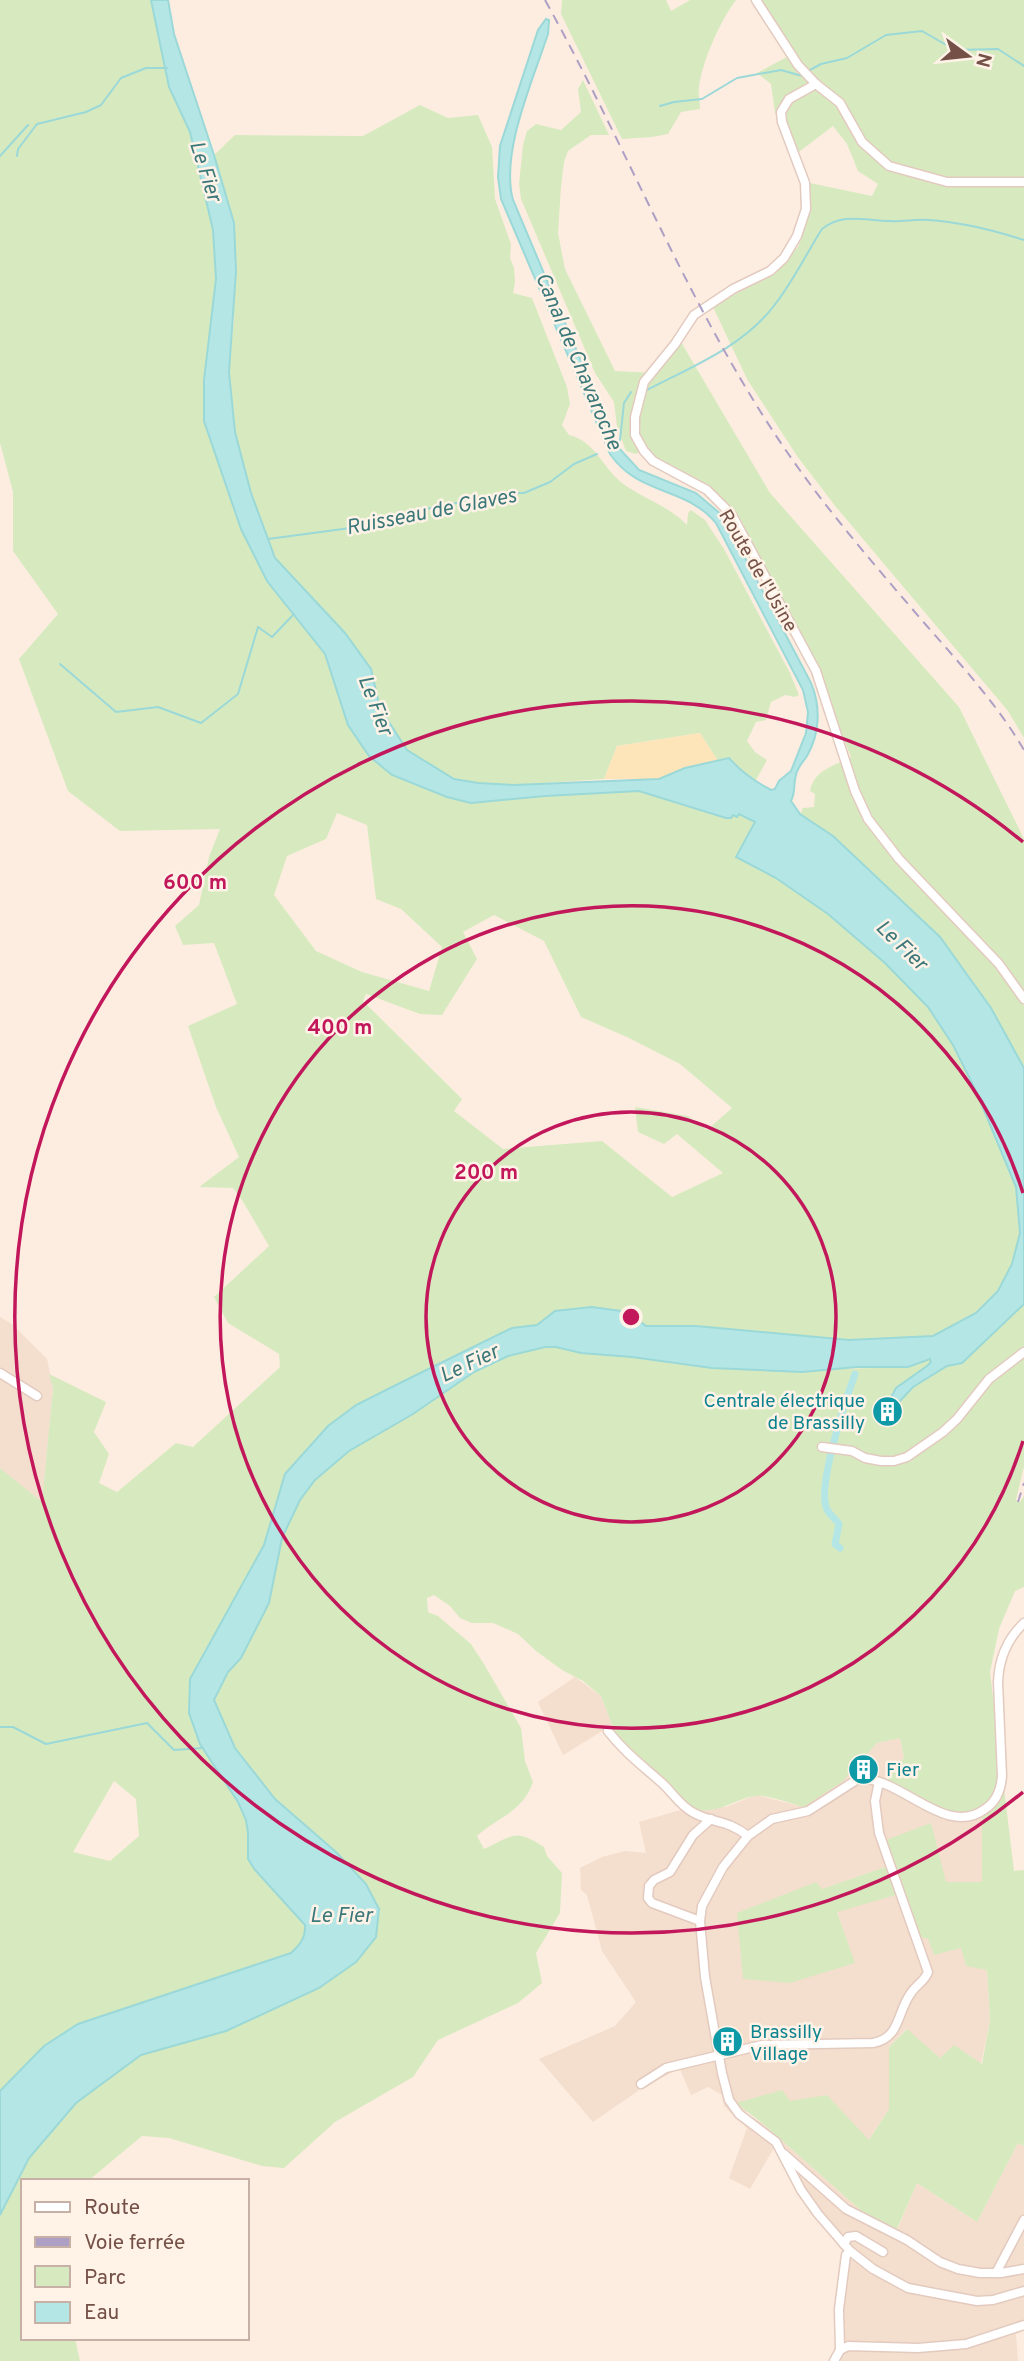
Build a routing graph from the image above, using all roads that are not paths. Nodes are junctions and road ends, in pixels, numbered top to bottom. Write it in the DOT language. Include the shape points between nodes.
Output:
graph roads {
  1 [pos="756,0"];
  2 [pos="816,84"];
  3 [pos="1024,182"];
  4 [pos="1024,999"];
  5 [pos="1024,1352"];
  6 [pos="0,1373"];
  7 [pos="37,1396"];
  8 [pos="829,1447"];
  9 [pos="1024,1623"];
  10 [pos="608,1731"];
  11 [pos="878,1782"];
  12 [pos="711,1819"];
  13 [pos="748,1836"];
  14 [pos="699,1921"];
  15 [pos="719,2054"];
  16 [pos="641,2084"];
  17 [pos="783,2154"];
  18 [pos="1024,2220"];
  19 [pos="847,2247"];
  20 [pos="883,2252"];
  21 [pos="1024,2269"];
  22 [pos="996,2273"];
  23 [pos="1024,2291"];
  24 [pos="1024,2325"];
  25 [pos="840,2350"];
  26 [pos="834,2361"];
  1 -- 2 [label="street"];
  2 -- 3 [label="street" via="839,103 866,147 895,169 947,182"];
  2 -- 4 [label="street, Route de l'Usine" via="789,99 781,112 806,183 806,209 797,236 770,271 694,315 643,382 635,435 653,461 713,495 736,521 816,671 868,819 899,859 999,964"];
  5 -- 8 [label="street" via="989,1379 943,1432 907,1457 881,1461"];
  6 -- 7 [label="street"];
  9 -- 11 [label="street" via="1007,1644 999,1667 1002,1776 992,1804 978,1814 954,1816"];
  10 -- 12 [label="street" via="684,1807"];
  11 -- 13 [label="street" via="858,1779 808,1811 772,1819"];
  11 -- 15 [label="street" via="879,1833 928,1976 909,1994 896,2027 881,2041 775,2043"];
  12 -- 13 [label="street" via="733,1824"];
  12 -- 14 [label="street" via="647,1893 652,1903"];
  13 -- 14 [label="street" via="723,1867"];
  14 -- 15 [label="street"];
  15 -- 16 [label="street" via="659,2071"];
  15 -- 17 [label="street" via="732,2106 773,2139"];
  17 -- 19 [label="street" via="806,2198"];
  17 -- 22 [label="street" via="846,2209 946,2264"];
  18 -- 22 [label="street"];
  19 -- 20 [label="street" via="848,2236 856,2236"];
  19 -- 23 [label="street" via="886,2277 918,2291 985,2301"];
  19 -- 25 [label="street" via="839,2309"];
  21 -- 22 [label="street"];
  24 -- 25 [label="street" via="966,2344"];
  25 -- 26 [label="street"];
}
